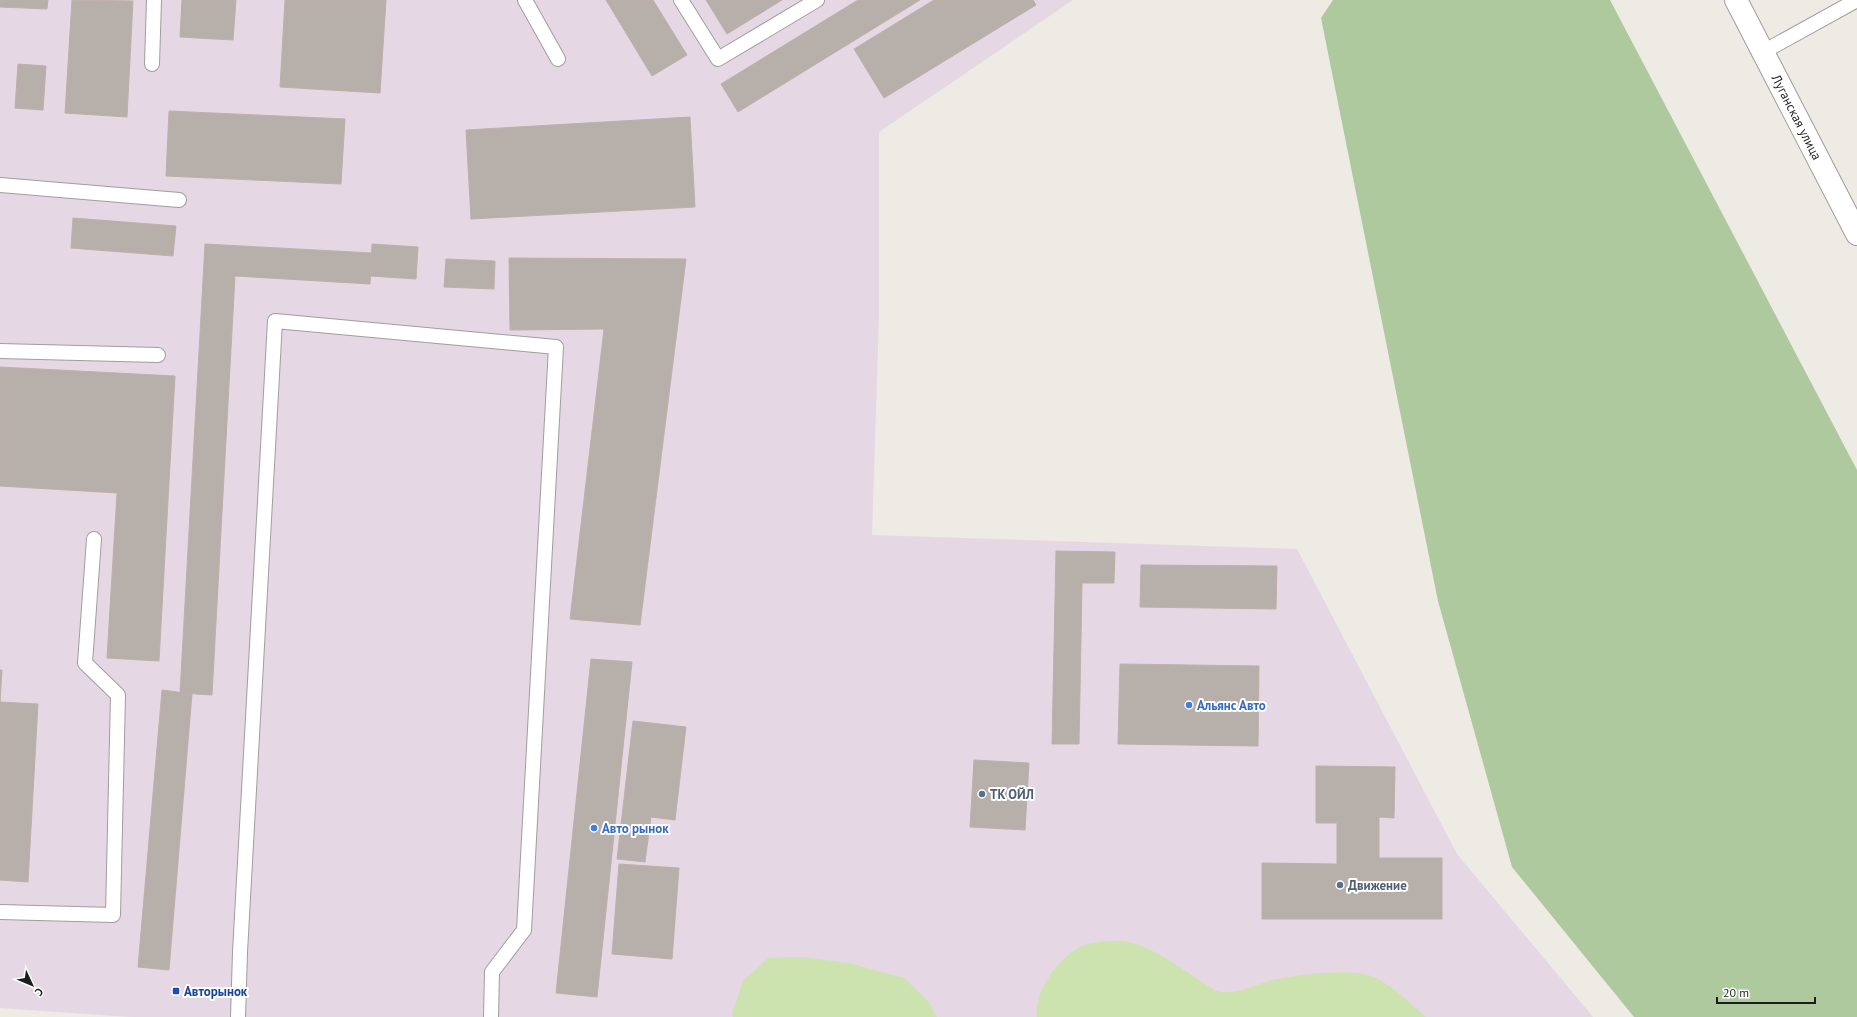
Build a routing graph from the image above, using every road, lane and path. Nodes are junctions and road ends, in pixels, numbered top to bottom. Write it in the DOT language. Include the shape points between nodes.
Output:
graph roads {
  1 [pos="154,0"];
  2 [pos="525,0"];
  3 [pos="681,0"];
  4 [pos="816,0"];
  5 [pos="1736,0"];
  6 [pos="1857,0"];
  7 [pos="1764,52"];
  8 [pos="558,60"];
  9 [pos="152,64"];
  10 [pos="0,185"];
  11 [pos="179,200"];
  12 [pos="1857,234"];
  13 [pos="0,351"];
  14 [pos="158,355"];
  15 [pos="94,539"];
  16 [pos="0,912"];
  17 [pos="238,1017"];
  18 [pos="491,1017"];
  1 -- 9 [label="lane"];
  2 -- 8 [label="lane"];
  3 -- 4 [label="lane" via="718,59"];
  5 -- 7 [label="street, Луганская улица"];
  6 -- 7 [label="lane"];
  7 -- 12 [label="street, Луганская улица"];
  10 -- 11 [label="lane"];
  13 -- 14 [label="lane"];
  15 -- 16 [label="lane" via="85,663 118,695 113,915"];
  17 -- 18 [label="lane" via="275,321 556,347 524,930 492,972"];
}
